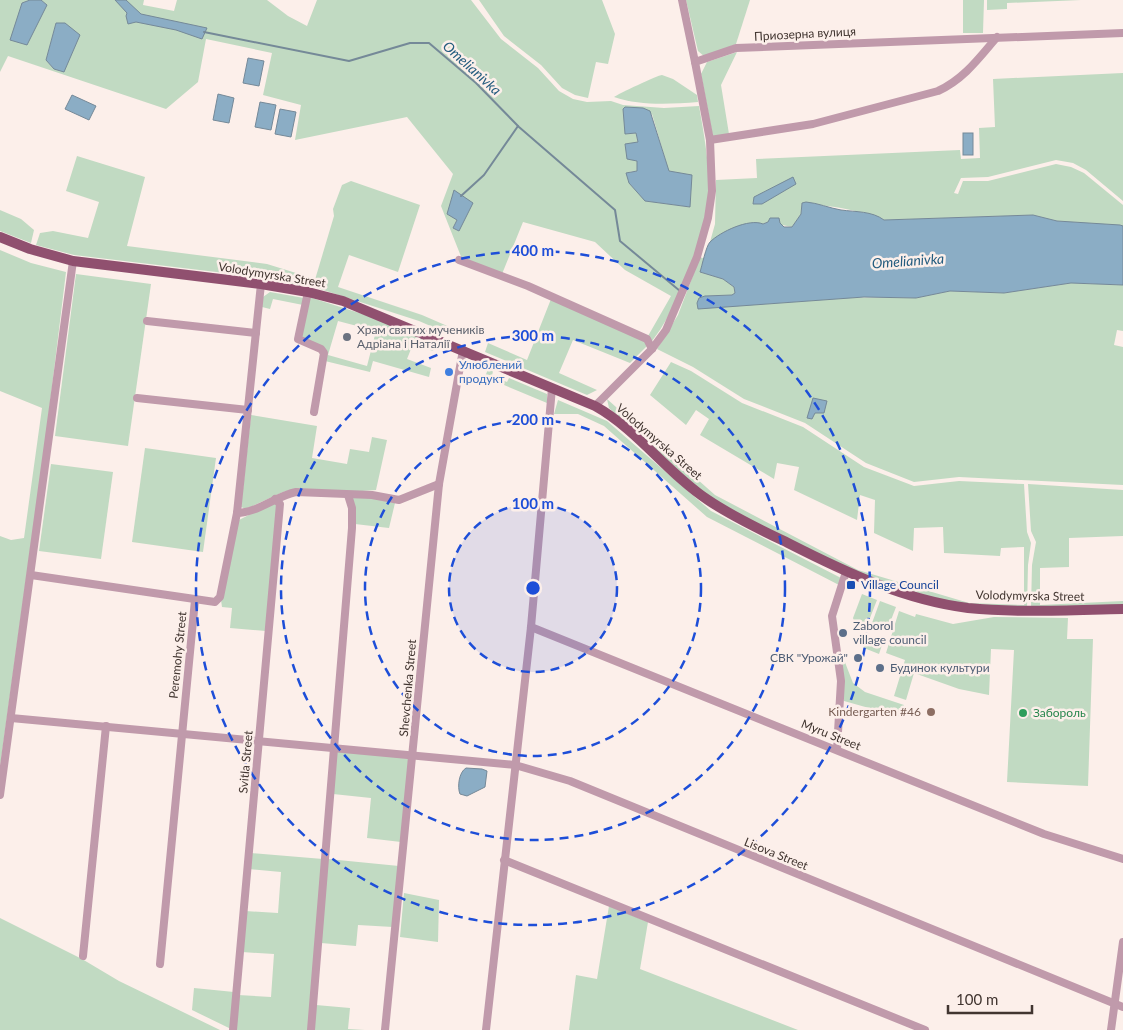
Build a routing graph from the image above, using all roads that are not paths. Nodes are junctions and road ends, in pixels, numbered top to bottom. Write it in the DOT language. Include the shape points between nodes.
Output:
graph roads {
  1 [pos="682,0"];
  2 [pos="1123,33"];
  3 [pos="997,37"];
  4 [pos="695,62"];
  5 [pos="710,140"];
  6 [pos="0,236"];
  7 [pos="459,260"];
  8 [pos="73,261"];
  9 [pos="261,284"];
  10 [pos="308,292"];
  11 [pos="147,321"];
  12 [pos="256,333"];
  13 [pos="652,349"];
  14 [pos="463,350"];
  15 [pos="552,388"];
  16 [pos="137,398"];
  17 [pos="595,406"];
  18 [pos="248,410"];
  19 [pos="314,412"];
  20 [pos="439,484"];
  21 [pos="348,495"];
  22 [pos="275,498"];
  23 [pos="237,513"];
  24 [pos="846,572"];
  25 [pos="31,575"];
  26 [pos="195,600"];
  27 [pos="1123,610"];
  28 [pos="531,627"];
  29 [pos="11,718"];
  30 [pos="106,726"];
  31 [pos="181,734"];
  32 [pos="259,741"];
  33 [pos="335,748"];
  34 [pos="836,749"];
  35 [pos="413,755"];
  36 [pos="515,765"];
  37 [pos="0,795"];
  38 [pos="1123,859"];
  39 [pos="504,860"];
  40 [pos="1123,942"];
  41 [pos="83,956"];
  42 [pos="160,964"];
  43 [pos="1119,1006"];
  44 [pos="233,1030"];
  45 [pos="311,1030"];
  46 [pos="385,1030"];
  47 [pos="486,1030"];
  48 [pos="925,1030"];
  49 [pos="1111,1030"];
  1 -- 4 [label="street"];
  2 -- 3 [label="street, Приозерна вулиця"];
  3 -- 4 [label="street, Приозерна вулиця" via="736,48"];
  3 -- 5 [label="street" via="966,73 938,91 813,124"];
  4 -- 5 [label="street"];
  5 -- 13 [label="street" via="712,190 708,218 675,313"];
  6 -- 8 [label="main road, Volodymyrska Street" via="30,249"];
  7 -- 13 [label="street" via="528,286 647,339"];
  8 -- 9 [label="main road, Volodymyrska Street"];
  8 -- 25 [label="street"];
  9 -- 10 [label="main road, Volodymyrska Street"];
  9 -- 12 [label="street, Peremohy Street"];
  10 -- 14 [label="main road, Volodymyrska Street" via="377,313"];
  10 -- 19 [label="street" via="298,339 324,353"];
  11 -- 12 [label="street"];
  12 -- 18 [label="street, Peremohy Street"];
  13 -- 17 [label="street"];
  14 -- 15 [label="main road, Volodymyrska Street"];
  14 -- 20 [label="street, Shevchenka Street"];
  15 -- 17 [label="main road, Volodymyrska Street"];
  15 -- 28 [label="street"];
  16 -- 18 [label="street"];
  17 -- 24 [label="main road, Volodymyrska Street" via="626,428 708,500 735,517"];
  18 -- 23 [label="street, Peremohy Street"];
  20 -- 21 [label="street" via="399,500"];
  20 -- 35 [label="street, Shevchenka Street"];
  21 -- 22 [label="street" via="296,492"];
  21 -- 33 [label="street" via="352,528"];
  22 -- 23 [label="street" via="245,513"];
  22 -- 32 [label="street, Svitla Street" via="280,504"];
  23 -- 26 [label="street, Peremohy Street" via="220,597 215,602"];
  24 -- 27 [label="main road, Volodymyrska Street" via="906,594 969,608"];
  24 -- 34 [label="street" via="832,616 841,681"];
  25 -- 26 [label="street"];
  25 -- 29 [label="street"];
  26 -- 31 [label="street, Peremohy Street"];
  28 -- 34 [label="street, Myru Street"];
  28 -- 36 [label="street"];
  29 -- 30 [label="street, Lisova Street"];
  29 -- 37 [label="street"];
  30 -- 31 [label="street, Lisova Street"];
  30 -- 41 [label="street"];
  31 -- 32 [label="street, Lisova Street"];
  31 -- 42 [label="street, Peremohy Street"];
  32 -- 33 [label="street, Lisova Street"];
  32 -- 44 [label="street, Svitla Street"];
  33 -- 35 [label="street, Lisova Street"];
  33 -- 45 [label="street"];
  34 -- 38 [label="street, Myru Street" via="1044,834"];
  35 -- 36 [label="street, Lisova Street"];
  35 -- 46 [label="street, Shevchenka Street"];
  36 -- 39 [label="street"];
  36 -- 43 [label="street, Lisova Street" via="570,781"];
  39 -- 47 [label="street"];
  39 -- 48 [label="street"];
  40 -- 43 [label="street"];
  43 -- 49 [label="street"];
}
